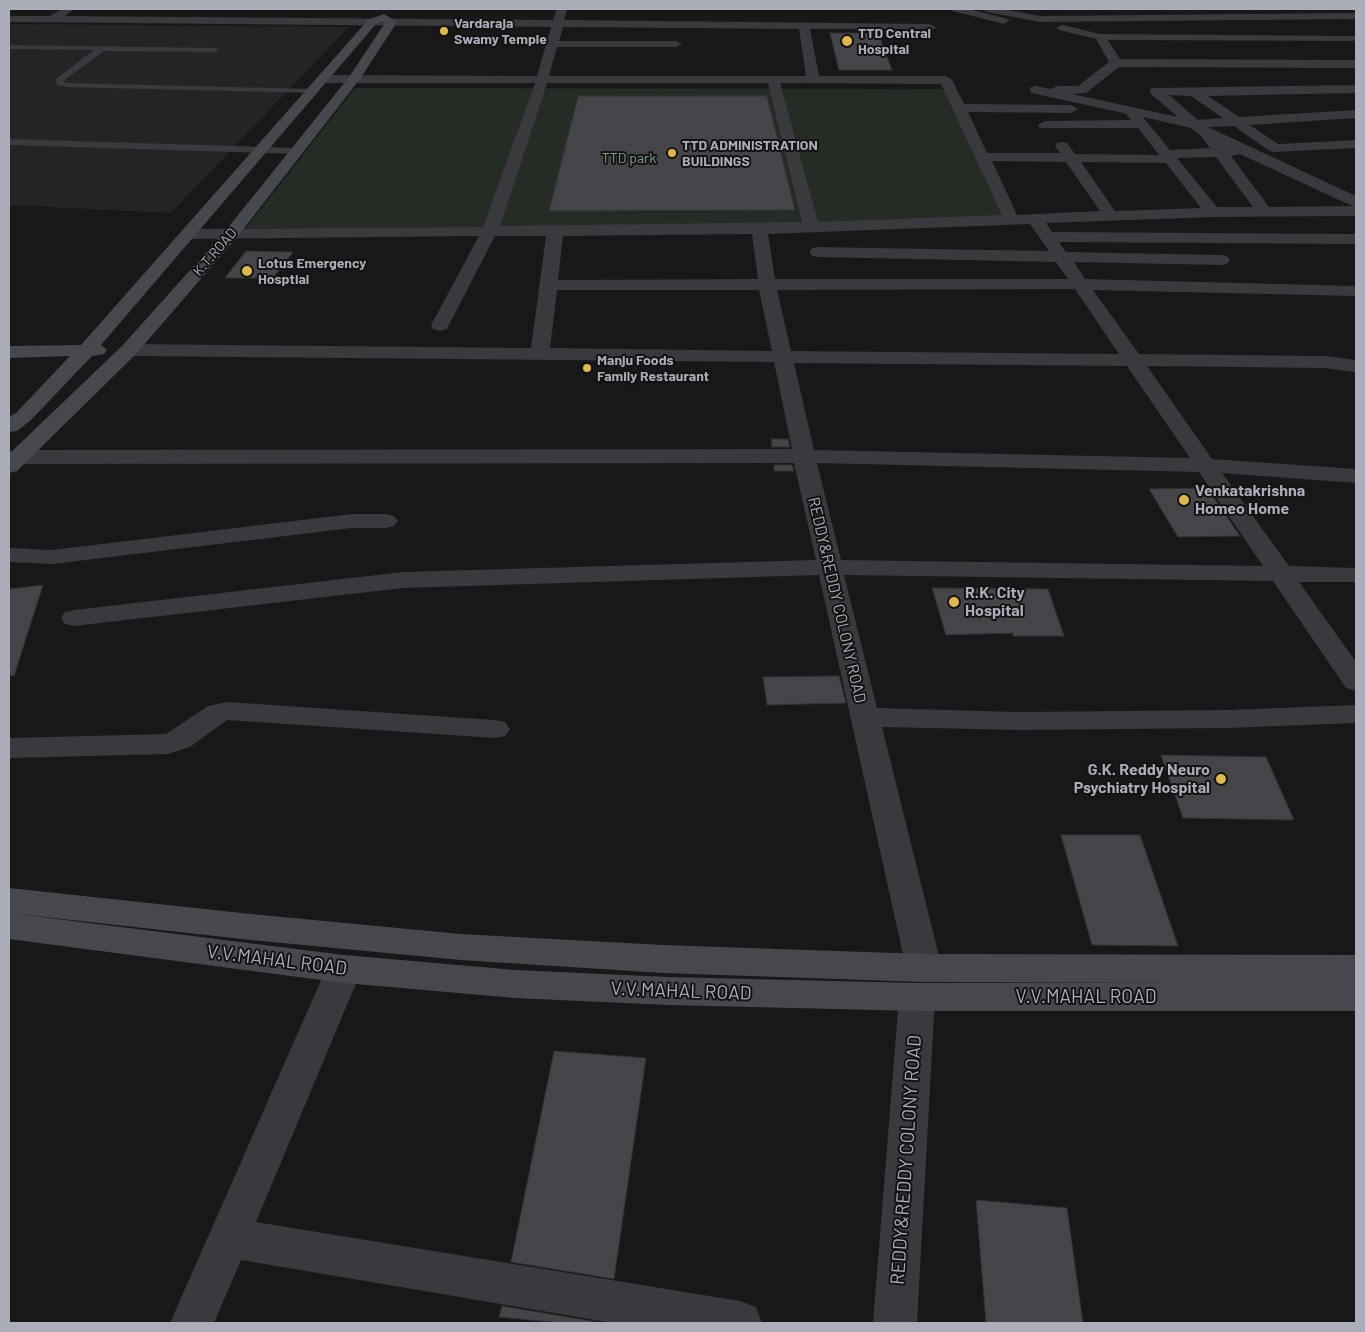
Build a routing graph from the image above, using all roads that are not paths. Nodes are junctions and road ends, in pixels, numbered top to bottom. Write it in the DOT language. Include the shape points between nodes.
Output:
graph roads {
  1 [pos="69,9"];
  2 [pos="154,9"];
  3 [pos="262,9"];
  4 [pos="957,9"];
  5 [pos="987,9"];
  6 [pos="1318,12"];
  7 [pos="818,14"];
  8 [pos="1356,16"];
  9 [pos="384,18"];
  10 [pos="9,19"];
  11 [pos="52,19"];
  12 [pos="137,20"];
  13 [pos="248,21"];
  14 [pos="1042,21"];
  15 [pos="560,23"];
  16 [pos="804,26"];
  17 [pos="822,26"];
  18 [pos="930,27"];
  19 [pos="764,34"];
  20 [pos="1100,37"];
  21 [pos="1355,37"];
  22 [pos="1267,38"];
  23 [pos="691,44"];
  24 [pos="9,46"];
  25 [pos="101,49"];
  26 [pos="215,50"];
  27 [pos="1286,52"];
  28 [pos="1303,52"];
  29 [pos="1356,52"];
  30 [pos="1116,63"];
  31 [pos="1356,64"];
  32 [pos="354,79"];
  33 [pos="542,80"];
  34 [pos="773,80"];
  35 [pos="813,80"];
  36 [pos="319,85"];
  37 [pos="1029,87"];
  38 [pos="1322,89"];
  39 [pos="1356,89"];
  40 [pos="1194,92"];
  41 [pos="960,108"];
  42 [pos="1037,109"];
  43 [pos="1130,110"];
  44 [pos="1356,114"];
  45 [pos="1235,120"];
  46 [pos="1143,124"];
  47 [pos="1049,125"];
  48 [pos="968,126"];
  49 [pos="986,126"];
  50 [pos="1031,126"];
  51 [pos="1200,128"];
  52 [pos="9,142"];
  53 [pos="1356,144"];
  54 [pos="1275,148"];
  55 [pos="263,150"];
  56 [pos="297,150"];
  57 [pos="1246,151"];
  58 [pos="1220,152"];
  59 [pos="1168,156"];
  60 [pos="983,157"];
  61 [pos="1070,158"];
  62 [pos="1306,179"];
  63 [pos="1339,179"];
  64 [pos="1356,202"];
  65 [pos="1356,211"];
  66 [pos="1213,212"];
  67 [pos="1265,212"];
  68 [pos="1112,216"];
  69 [pos="1012,220"];
  70 [pos="812,228"];
  71 [pos="1041,228"];
  72 [pos="759,229"];
  73 [pos="555,230"];
  74 [pos="490,231"];
  75 [pos="232,233"];
  76 [pos="190,234"];
  77 [pos="1208,238"];
  78 [pos="1356,239"];
  79 [pos="818,252"];
  80 [pos="1060,256"];
  81 [pos="1221,260"];
  82 [pos="767,284"];
  83 [pos="1079,284"];
  84 [pos="548,285"];
  85 [pos="1232,288"];
  86 [pos="1356,291"];
  87 [pos="440,325"];
  88 [pos="87,350"];
  89 [pos="129,350"];
  90 [pos="9,352"];
  91 [pos="540,353"];
  92 [pos="782,356"];
  93 [pos="1132,360"];
  94 [pos="1356,366"];
  95 [pos="13,420"];
  96 [pos="804,456"];
  97 [pos="13,462"];
  98 [pos="1206,466"];
  99 [pos="1356,476"];
  100 [pos="386,521"];
  101 [pos="9,555"];
  102 [pos="830,567"];
  103 [pos="1281,574"];
  104 [pos="1356,575"];
  105 [pos="74,618"];
  106 [pos="1356,682"];
  107 [pos="1356,714"];
  108 [pos="864,717"];
  109 [pos="495,729"];
  110 [pos="9,748"];
  111 [pos="9,900"];
  112 [pos="9,926"];
  113 [pos="344,969"];
  114 [pos="1356,969"];
  115 [pos="921,983"];
  116 [pos="1356,996"];
  117 [pos="230,1238"];
  118 [pos="192,1323"];
  119 [pos="740,1323"];
  120 [pos="895,1323"];
  1 -- 11 [label="street"];
  2 -- 12 [label="street"];
  3 -- 13 [label="street"];
  4 -- 14 [label="street" via="991,16 1010,24"];
  5 -- 14 [label="street"];
  6 -- 8 [label="street"];
  6 -- 14 [label="street"];
  6 -- 21 [label="street"];
  7 -- 17 [label="street"];
  9 -- 13 [label="street"];
  9 -- 15 [label="street"];
  9 -- 32 [label="main road, K.T.ROAD"];
  9 -- 36 [label="main road, K.T.ROAD"];
  10 -- 11 [label="street"];
  11 -- 12 [label="street"];
  12 -- 13 [label="street"];
  14 -- 20 [label="street"];
  15 -- 16 [label="street"];
  15 -- 19 [label="street"];
  15 -- 23 [label="street"];
  15 -- 33 [label="street"];
  16 -- 17 [label="street"];
  16 -- 35 [label="street"];
  17 -- 18 [label="street"];
  20 -- 22 [label="street"];
  20 -- 30 [label="street"];
  21 -- 22 [label="street"];
  22 -- 27 [label="street"];
  24 -- 25 [label="lane"];
  25 -- 26 [label="lane"];
  25 -- 36 [label="lane" via="60,83"];
  28 -- 29 [label="street"];
  30 -- 31 [label="street"];
  30 -- 37 [label="street" via="1081,90"];
  32 -- 33 [label="street"];
  32 -- 36 [label="street"];
  32 -- 56 [label="main road, K.T.ROAD"];
  33 -- 34 [label="street"];
  33 -- 74 [label="street"];
  34 -- 35 [label="street"];
  34 -- 70 [label="street"];
  35 -- 41 [label="street" via="946,80 955,89"];
  36 -- 55 [label="main road, K.T.ROAD"];
  37 -- 42 [label="street"];
  37 -- 43 [label="street"];
  38 -- 39 [label="street"];
  38 -- 40 [label="street"];
  38 -- 44 [label="street"];
  40 -- 45 [label="street"];
  40 -- 51 [label="street" via="1156,91"];
  41 -- 42 [label="street"];
  41 -- 48 [label="street"];
  42 -- 43 [label="street"];
  42 -- 47 [label="street"];
  43 -- 46 [label="street"];
  43 -- 51 [label="street"];
  44 -- 45 [label="street"];
  45 -- 51 [label="street"];
  45 -- 54 [label="street"];
  46 -- 47 [label="street"];
  46 -- 59 [label="street"];
  47 -- 50 [label="street"];
  47 -- 61 [label="street"];
  48 -- 49 [label="street"];
  48 -- 60 [label="street"];
  51 -- 57 [label="street"];
  51 -- 58 [label="street"];
  52 -- 55 [label="lane"];
  53 -- 54 [label="street"];
  54 -- 57 [label="street"];
  55 -- 56 [label="lane"];
  55 -- 76 [label="main road, K.T.ROAD"];
  56 -- 75 [label="main road, K.T.ROAD"];
  57 -- 58 [label="street"];
  57 -- 62 [label="street"];
  58 -- 59 [label="street"];
  58 -- 67 [label="street"];
  59 -- 61 [label="street"];
  59 -- 66 [label="street"];
  60 -- 61 [label="street"];
  60 -- 69 [label="street"];
  61 -- 68 [label="street"];
  62 -- 63 [label="street"];
  62 -- 64 [label="street"];
  65 -- 67 [label="street"];
  66 -- 67 [label="street"];
  66 -- 68 [label="street"];
  68 -- 71 [label="street"];
  69 -- 70 [label="street"];
  69 -- 71 [label="street"];
  70 -- 72 [label="street"];
  71 -- 77 [label="street"];
  71 -- 80 [label="street"];
  72 -- 73 [label="street"];
  72 -- 82 [label="street, REDDY&REDDY COLONY ROAD"];
  73 -- 74 [label="street"];
  73 -- 84 [label="street"];
  74 -- 75 [label="street"];
  74 -- 87 [label="street"];
  75 -- 76 [label="street"];
  75 -- 89 [label="main road, K.T.ROAD"];
  76 -- 88 [label="main road, K.T.ROAD"];
  77 -- 78 [label="street"];
  77 -- 81 [label="street"];
  79 -- 80 [label="street"];
  80 -- 81 [label="street"];
  80 -- 83 [label="street"];
  81 -- 85 [label="street"];
  82 -- 83 [label="street"];
  82 -- 84 [label="street"];
  82 -- 92 [label="street, REDDY&REDDY COLONY ROAD"];
  83 -- 85 [label="street"];
  83 -- 93 [label="street"];
  84 -- 91 [label="street"];
  85 -- 86 [label="street"];
  88 -- 89 [label="main road"];
  88 -- 90 [label="main road"];
  88 -- 95 [label="main road, K.T.ROAD"];
  89 -- 91 [label="street"];
  89 -- 97 [label="main road, K.T.ROAD"];
  91 -- 92 [label="street"];
  92 -- 93 [label="street"];
  92 -- 96 [label="street, REDDY&REDDY COLONY ROAD"];
  93 -- 94 [label="street" via="1324,362"];
  93 -- 98 [label="street"];
  96 -- 97 [label="street"];
  96 -- 98 [label="street"];
  96 -- 102 [label="street, REDDY&REDDY COLONY ROAD"];
  98 -- 99 [label="street"];
  98 -- 103 [label="street"];
  100 -- 101 [label="street" via="352,521 52,557"];
  102 -- 103 [label="street"];
  102 -- 105 [label="street" via="403,580"];
  102 -- 108 [label="street, REDDY&REDDY COLONY ROAD"];
  103 -- 104 [label="street"];
  103 -- 106 [label="street"];
  107 -- 108 [label="street" via="1038,721"];
  108 -- 115 [label="street, REDDY&REDDY COLONY ROAD"];
  109 -- 110 [label="street" via="227,711 218,713 180,740 168,744"];
  111 -- 115 [label="main road, V.V.MAHAL ROAD" via="460,947 663,959"];
  112 -- 113 [label="main road, V.V.MAHAL ROAD"];
  113 -- 115 [label="main road, V.V.MAHAL ROAD" via="470,981 630,990"];
  113 -- 117 [label="street"];
  114 -- 115 [label="main road, V.V.MAHAL ROAD"];
  115 -- 116 [label="main road, V.V.MAHAL ROAD"];
  115 -- 120 [label="street, REDDY&REDDY COLONY ROAD"];
  117 -- 118 [label="street"];
  117 -- 119 [label="street"];
}
